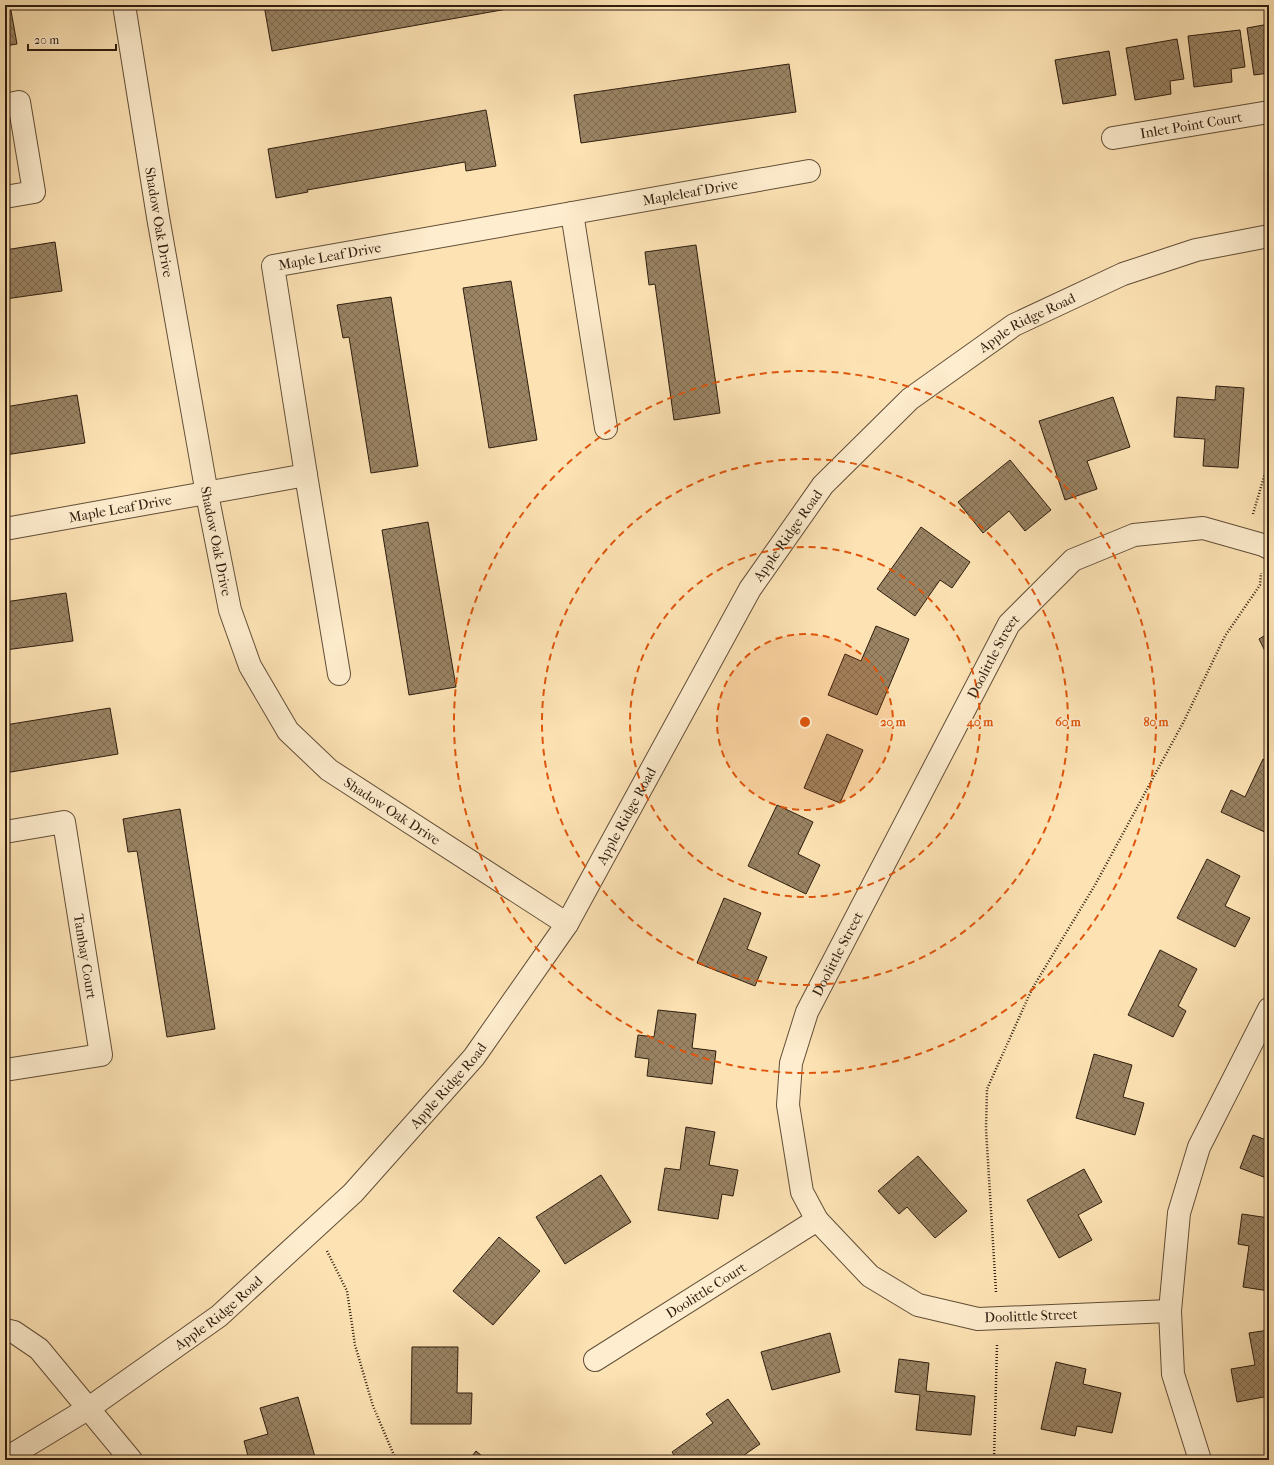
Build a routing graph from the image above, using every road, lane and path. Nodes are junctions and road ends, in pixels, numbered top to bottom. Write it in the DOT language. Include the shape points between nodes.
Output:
graph roads {
  1 [pos="124,5"];
  2 [pos="5,105"];
  3 [pos="1269,112"];
  4 [pos="1113,138"];
  5 [pos="809,171"];
  6 [pos="5,197"];
  7 [pos="572,213"];
  8 [pos="1269,236"];
  9 [pos="606,428"];
  10 [pos="1269,460"];
  11 [pos="306,475"];
  12 [pos="207,494"];
  13 [pos="5,529"];
  14 [pos="1259,544"];
  15 [pos="339,674"];
  16 [pos="5,832"];
  17 [pos="567,924"];
  18 [pos="1269,1009"];
  19 [pos="5,1070"];
  20 [pos="817,1220"];
  21 [pos="315,1228"];
  22 [pos="1170,1310"];
  23 [pos="998,1318"];
  24 [pos="5,1330"];
  25 [pos="595,1360"];
  26 [pos="89,1408"];
  27 [pos="5,1459"];
  28 [pos="131,1460"];
  29 [pos="396,1460"];
  30 [pos="994,1460"];
  31 [pos="1200,1460"];
  1 -- 12 [label="street, Shadow Oak Drive"];
  2 -- 6 [label="street" via="19,102 34,192"];
  3 -- 4 [label="street, Inlet Point Court"];
  5 -- 7 [label="street, Mapleleaf Drive"];
  7 -- 9 [label="street"];
  7 -- 11 [label="street, Maple Leaf Drive" via="273,266"];
  8 -- 17 [label="street, Apple Ridge Road" via="1196,250 1123,274 1014,325 910,400 823,485 750,589"];
  10 -- 14 [label="path"];
  11 -- 12 [label="street, Maple Leaf Drive"];
  11 -- 15 [label="street, Maple Leaf Drive"];
  12 -- 13 [label="street, Maple Leaf Drive"];
  12 -- 17 [label="street, Shadow Oak Drive" via="230,610 250,666 288,731 329,770"];
  14 -- 20 [label="street, Doolittle Street" via="1203,528 1134,535 1073,560 1009,624 807,1012 791,1063 788,1105 802,1192"];
  14 -- 23 [label="path" via="1260,585 1225,636 1181,728 1095,885 1032,989 987,1089 986,1129"];
  16 -- 19 [label="street, Tambay Court" via="64,822 100,1055"];
  17 -- 21 [label="street, Apple Ridge Road" via="474,1057 353,1193"];
  18 -- 22 [label="street" via="1199,1147 1179,1213"];
  20 -- 23 [label="street, Doolittle Street" via="870,1276 918,1305 978,1319"];
  20 -- 25 [label="street, Doolittle Court"];
  21 -- 26 [label="street, Apple Ridge Road" via="219,1316"];
  21 -- 29 [label="path" via="347,1291 355,1345 373,1406"];
  22 -- 23 [label="street, Doolittle Street"];
  22 -- 31 [label="street" via="1173,1374"];
  23 -- 30 [label="path"];
  24 -- 26 [label="street" via="14,1332 39,1349"];
  26 -- 27 [label="street, Apple Ridge Road"];
  26 -- 28 [label="street"];
}
